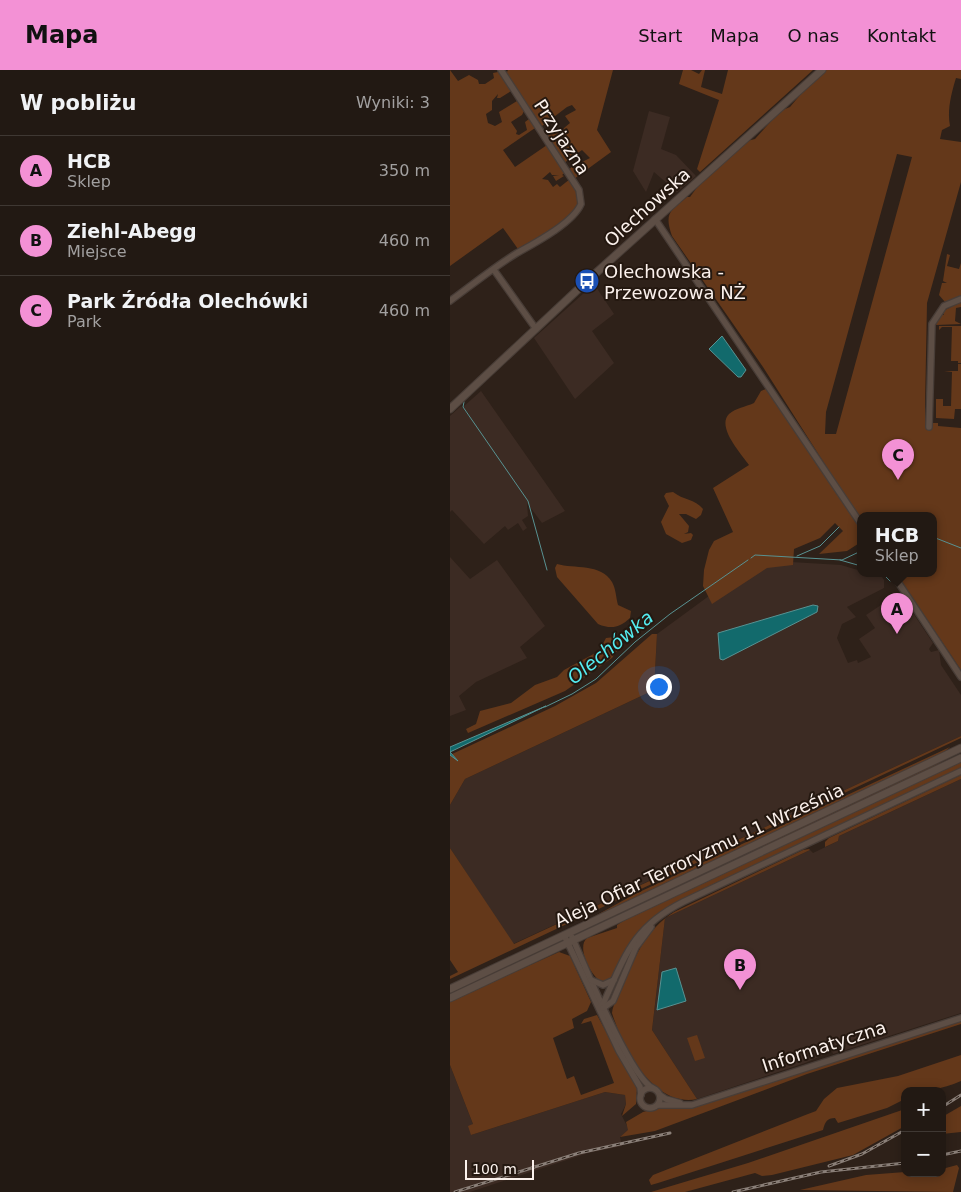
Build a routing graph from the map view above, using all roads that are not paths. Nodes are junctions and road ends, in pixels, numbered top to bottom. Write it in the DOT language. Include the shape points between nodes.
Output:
graph roads {
  1 [pos="500,70"];
  2 [pos="822,70"];
  3 [pos="655,219"];
  4 [pos="494,270"];
  5 [pos="961,299"];
  6 [pos="450,301"];
  7 [pos="536,329"];
  8 [pos="450,409"];
  9 [pos="928,427"];
  10 [pos="857,518"];
  11 [pos="895,577"];
  12 [pos="960,674"];
  13 [pos="961,748"];
  14 [pos="961,758"];
  15 [pos="961,771"];
  16 [pos="660,916"];
  17 [pos="567,934"];
  18 [pos="570,941"];
  19 [pos="592,980"];
  20 [pos="614,980"];
  21 [pos="450,989"];
  22 [pos="450,998"];
  23 [pos="602,1007"];
  24 [pos="961,1018"];
  25 [pos="653,1088"];
  26 [pos="641,1095"];
  27 [pos="660,1095"];
  28 [pos="697,1103"];
  29 [pos="658,1105"];
  1 -- 4 [label="street, Przyjazna" via="582,197 577,210 543,239"];
  2 -- 3 [label="street, Olechowska"];
  3 -- 7 [label="street, Olechowska"];
  3 -- 10 [label="street"];
  4 -- 6 [label="street"];
  4 -- 7 [label="street"];
  5 -- 9 [label="street" via="944,306 932,324"];
  7 -- 8 [label="street, Olechowska"];
  11 -- 12 [label="street"];
  13 -- 17 [label="street, Aleja Ofiar Terroryzmu 11 Września"];
  14 -- 18 [label="street, Aleja Ofiar Terroryzmu 11 Września"];
  15 -- 16 [label="street" via="683,902"];
  16 -- 20 [label="street" via="632,942"];
  16 -- 23 [label="street" via="640,940 613,1000"];
  17 -- 18 [label="street"];
  17 -- 21 [label="street, Aleja Ofiar Terroryzmu 11 Września"];
  18 -- 19 [label="street"];
  18 -- 22 [label="street, Aleja Ofiar Terroryzmu 11 Września"];
  18 -- 23 [label="street"];
  19 -- 20 [label="street" via="603,985"];
  19 -- 23 [label="street"];
  20 -- 23 [label="street"];
  23 -- 25 [label="street" via="630,1060 646,1084"];
  23 -- 26 [label="street"];
  24 -- 28 [label="street, Informatyczna"];
  25 -- 26 [label="street" via="646,1089"];
  25 -- 27 [label="street"];
  26 -- 29 [label="street" via="640,1101 644,1106"];
  27 -- 28 [label="street, Informatyczna" via="674,1102"];
  27 -- 29 [label="street"];
  28 -- 29 [label="street, Informatyczna" via="688,1106"];
}
